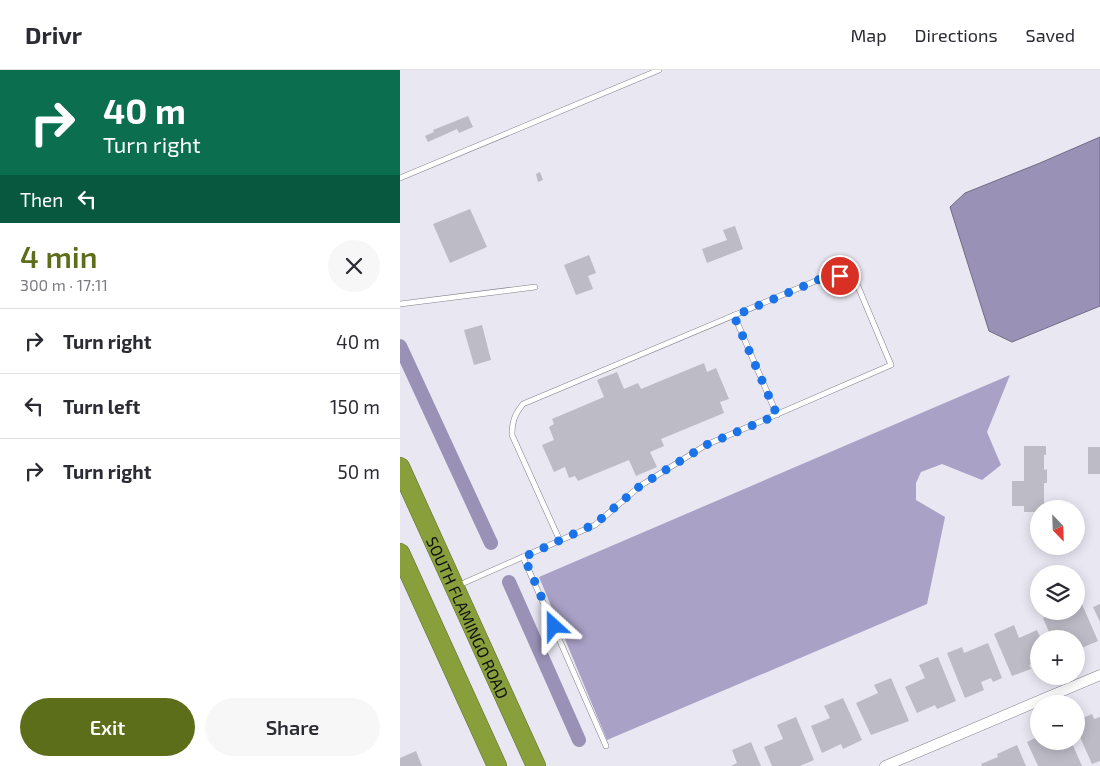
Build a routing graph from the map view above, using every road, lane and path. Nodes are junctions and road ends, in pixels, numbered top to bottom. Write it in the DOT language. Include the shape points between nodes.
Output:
graph roads {
  1 [pos="658,70"];
  2 [pos="400,178"];
  3 [pos="535,288"];
  4 [pos="400,304"];
  5 [pos="734,316"];
  6 [pos="777,415"];
  7 [pos="400,468"];
  8 [pos="560,541"];
  9 [pos="400,553"];
  10 [pos="524,557"];
  11 [pos="454,587"];
  12 [pos="1100,675"];
  13 [pos="606,746"];
  14 [pos="497,766"];
  15 [pos="536,766"];
  16 [pos="885,766"];
  1 -- 2 [label="lane"];
  3 -- 4 [label="lane"];
  5 -- 6 [label="lane"];
  5 -- 6 [label="lane" via="825,277 849,278 856,284 891,366"];
  5 -- 8 [label="lane" via="523,404 516,412 512,435"];
  6 -- 8 [label="lane" via="706,445 678,461 640,486 595,524"];
  7 -- 11 [label="highway, SOUTH FLAMINGO ROAD"];
  8 -- 10 [label="lane"];
  9 -- 14 [label="highway"];
  10 -- 11 [label="lane"];
  10 -- 13 [label="lane"];
  11 -- 15 [label="highway, SOUTH FLAMINGO ROAD"];
  12 -- 16 [label="street"];
}
